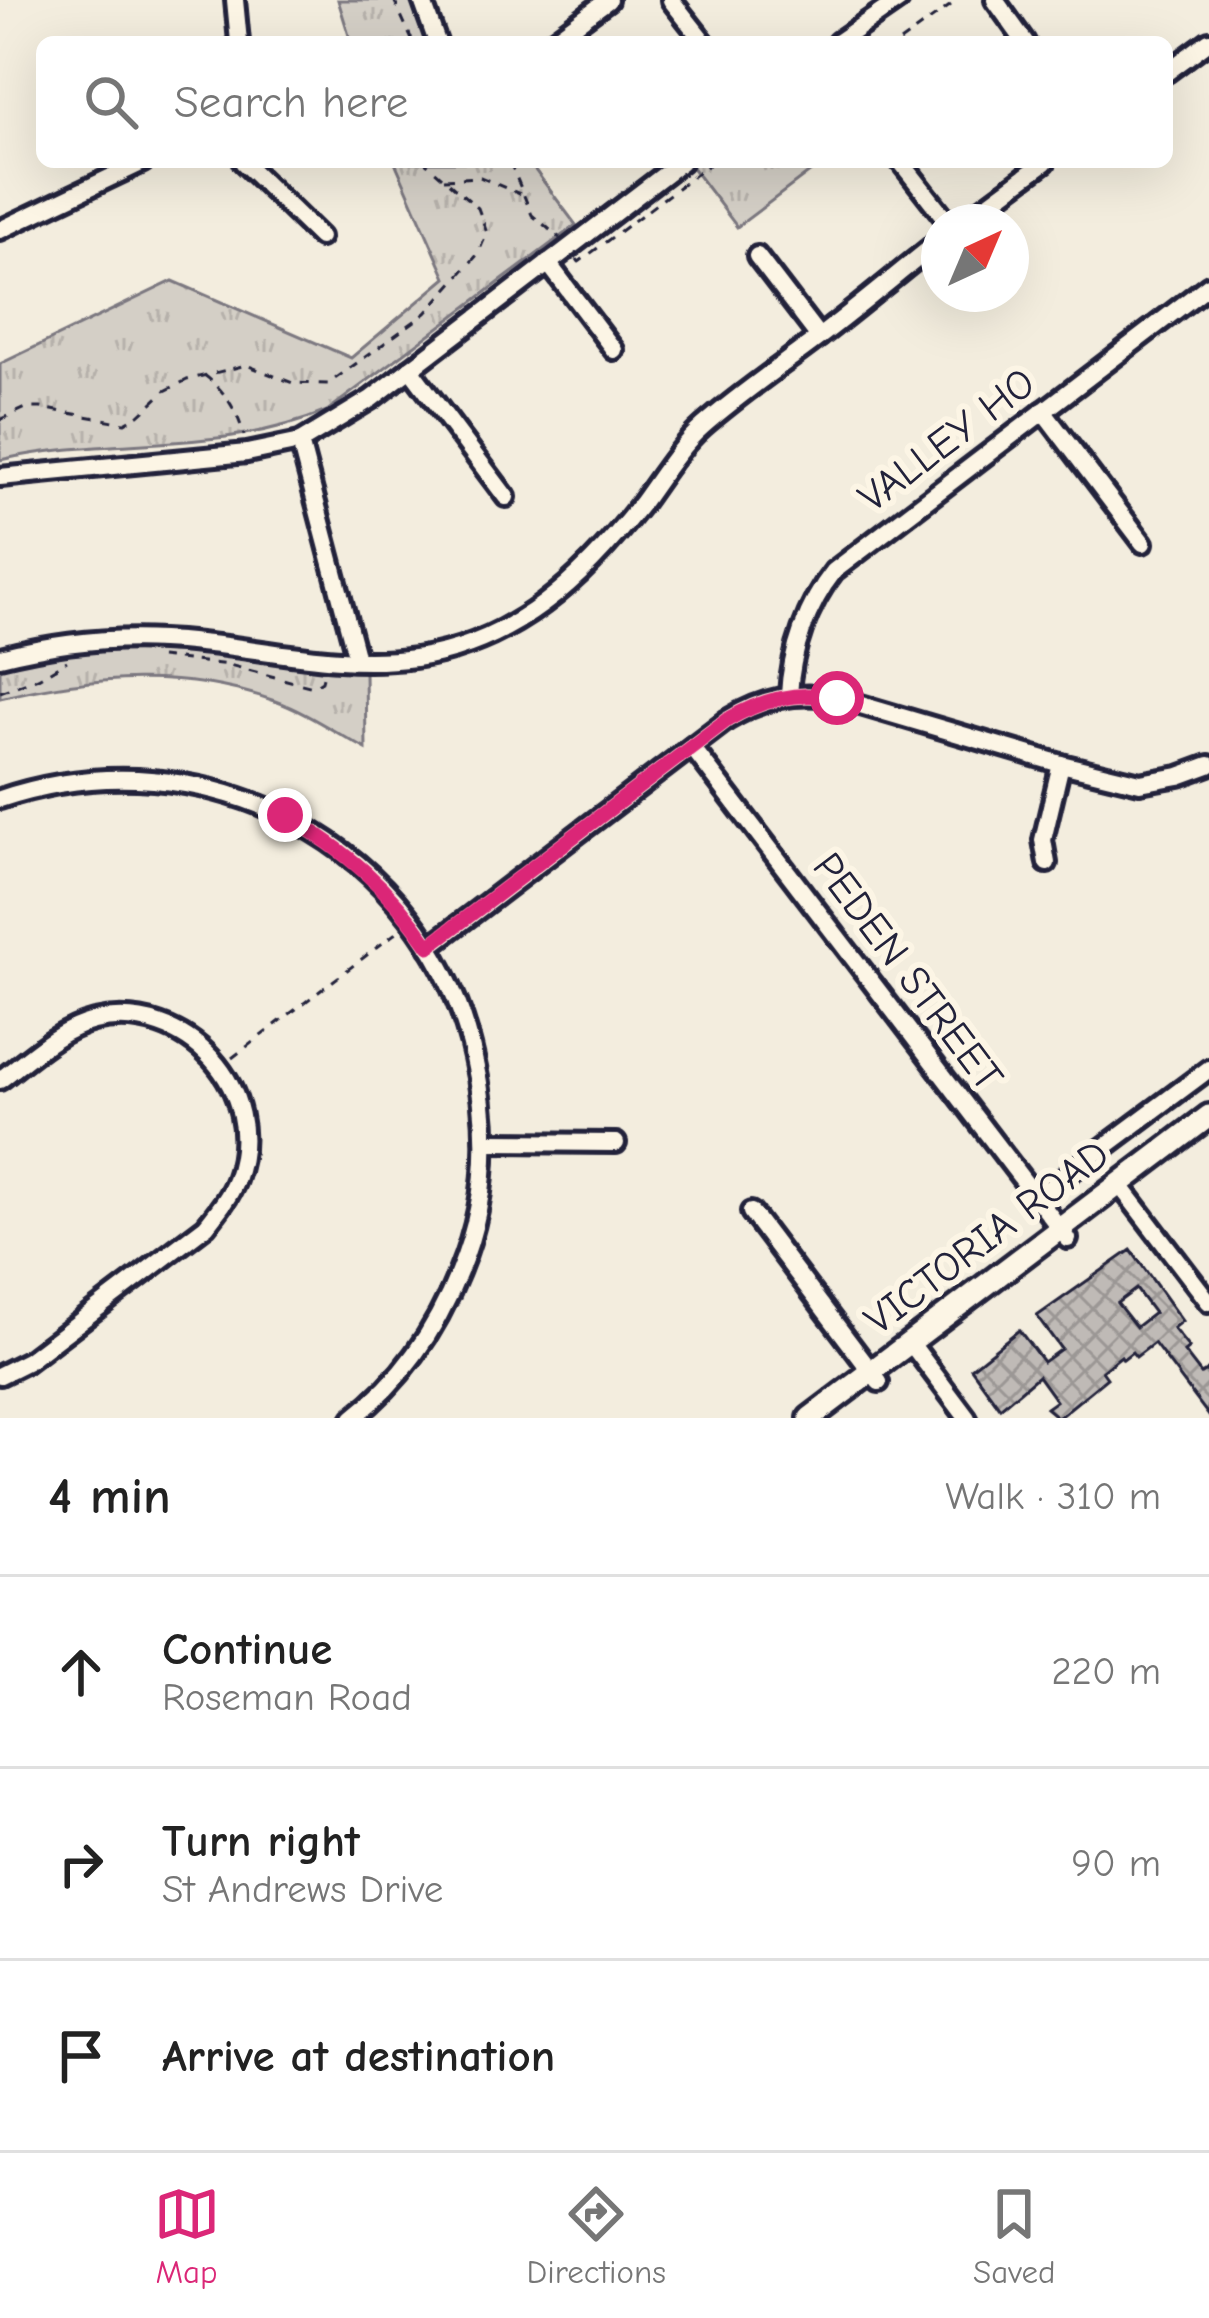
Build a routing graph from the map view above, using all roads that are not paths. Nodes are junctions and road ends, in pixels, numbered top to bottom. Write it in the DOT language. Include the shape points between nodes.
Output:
graph roads {
  1 [pos="235,0"];
  2 [pos="422,0"];
  3 [pos="608,0"];
  4 [pos="671,0"];
  5 [pos="898,0"];
  6 [pos="995,0"];
  7 [pos="238,36"];
  8 [pos="435,36"];
  9 [pos="559,36"];
  10 [pos="699,36"];
  11 [pos="847,36"];
  12 [pos="1021,36"];
  13 [pos="1209,41"];
  14 [pos="1173,68"];
  15 [pos="130,168"];
  16 [pos="249,168"];
  17 [pos="673,168"];
  18 [pos="906,168"];
  19 [pos="1037,168"];
  20 [pos="933,204"];
  21 [pos="988,204"];
  22 [pos="0,230"];
  23 [pos="320,237"];
  24 [pos="921,255"];
  25 [pos="757,256"];
  26 [pos="548,262"];
  27 [pos="1209,285"];
  28 [pos="819,337"];
  29 [pos="614,350"];
  30 [pos="410,369"];
  31 [pos="1043,411"];
  32 [pos="300,442"];
  33 [pos="0,477"];
  34 [pos="506,497"];
  35 [pos="1143,543"];
  36 [pos="0,657"];
  37 [pos="357,659"];
  38 [pos="789,695"];
  39 [pos="692,747"];
  40 [pos="1061,764"];
  41 [pos="1209,765"];
  42 [pos="0,799"];
  43 [pos="1047,863"];
  44 [pos="429,946"];
  45 [pos="1209,1069"];
  46 [pos="0,1080"];
  47 [pos="1209,1116"];
  48 [pos="1209,1132"];
  49 [pos="487,1142"];
  50 [pos="616,1143"];
  51 [pos="1123,1189"];
  52 [pos="1036,1198"];
  53 [pos="752,1212"];
  54 [pos="1064,1234"];
  55 [pos="1209,1302"];
  56 [pos="914,1347"];
  57 [pos="0,1375"];
  58 [pos="876,1377"];
  59 [pos="353,1418"];
  60 [pos="810,1418"];
  61 [pos="832,1418"];
  62 [pos="967,1418"];
  1 -- 7 [label="street"];
  2 -- 8 [label="street"];
  3 -- 9 [label="street"];
  4 -- 10 [label="street"];
  5 -- 11 [label="street"];
  6 -- 12 [label="street"];
  13 -- 14 [label="street"];
  15 -- 22 [label="street"];
  16 -- 23 [label="street"];
  17 -- 26 [label="street"];
  18 -- 20 [label="street"];
  19 -- 21 [label="street"];
  24 -- 28 [label="street"];
  25 -- 28 [label="street"];
  26 -- 29 [label="street"];
  26 -- 30 [label="street"];
  27 -- 31 [label="street, VALLEY HO"];
  28 -- 37 [label="street" via="696,432 606,549 540,609 465,646 416,658"];
  30 -- 32 [label="street"];
  30 -- 34 [label="street"];
  31 -- 35 [label="street"];
  31 -- 38 [label="street, VALLEY HO" via="834,572 806,618"];
  32 -- 33 [label="street"];
  32 -- 37 [label="street"];
  36 -- 37 [label="street" via="164,640"];
  38 -- 39 [label="street" via="743,711"];
  38 -- 40 [label="street" via="837,698"];
  39 -- 44 [label="street"];
  39 -- 52 [label="street, PEDEN STREET"];
  40 -- 41 [label="street" via="1140,783"];
  40 -- 43 [label="street" via="1042,840"];
  42 -- 44 [label="street" via="84,778 174,781 228,794 340,847"];
  44 -- 49 [label="street" via="467,1024"];
  45 -- 52 [label="street, VICTORIA ROAD"];
  46 -- 57 [label="street" via="76,1027 131,1018 168,1026 222,1066 241,1146 237,1177 206,1226"];
  47 -- 51 [label="main road, VICTORIA ROAD"];
  48 -- 51 [label="main road, VICTORIA ROAD"];
  49 -- 50 [label="street"];
  49 -- 59 [label="street" via="472,1242 437,1322 402,1372"];
  51 -- 54 [label="main road, VICTORIA ROAD"];
  51 -- 55 [label="street"];
  52 -- 54 [label="street, PEDEN STREET"];
  53 -- 58 [label="street"];
  54 -- 56 [label="main road, VICTORIA ROAD"];
  56 -- 58 [label="main road, VICTORIA ROAD"];
  56 -- 62 [label="street"];
  58 -- 60 [label="main road, VICTORIA ROAD"];
  58 -- 61 [label="main road, VICTORIA ROAD"];
}
